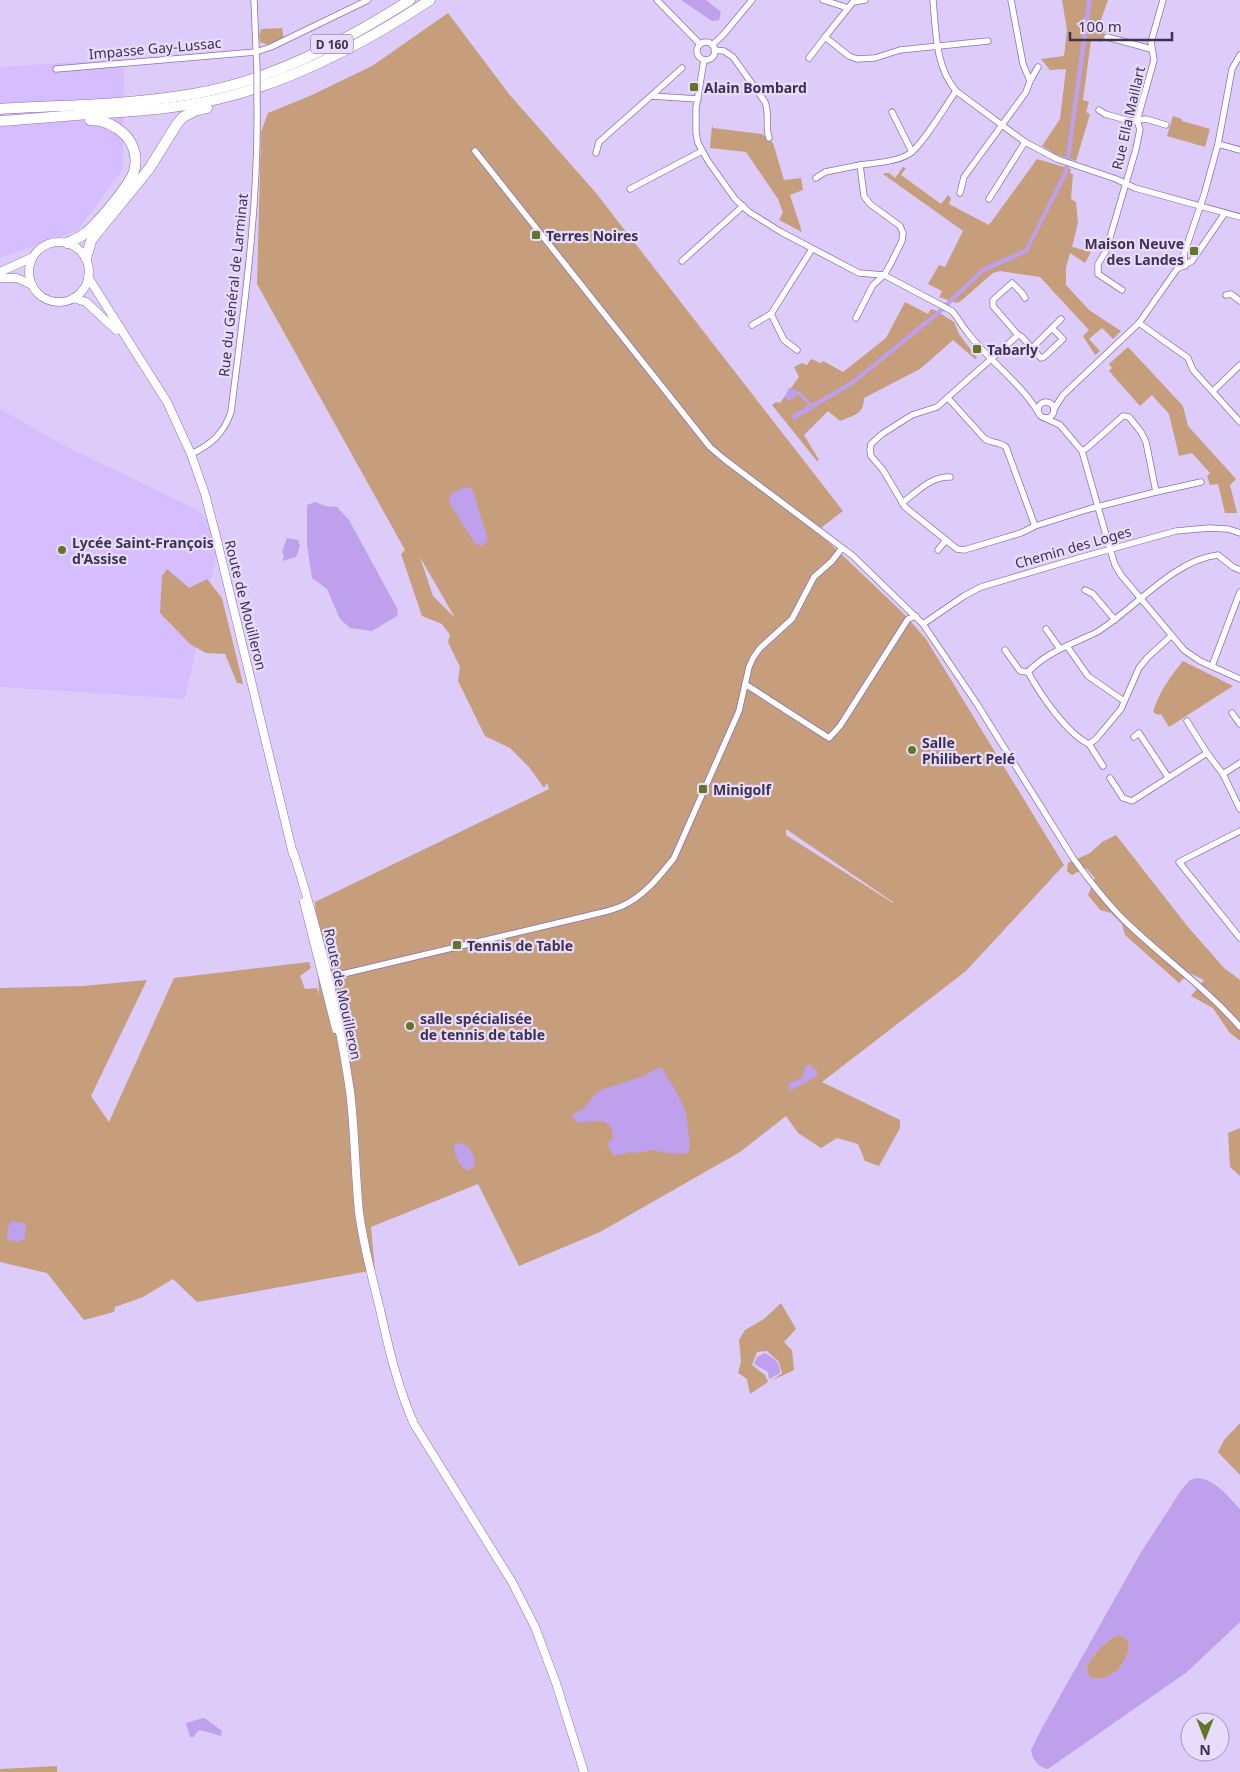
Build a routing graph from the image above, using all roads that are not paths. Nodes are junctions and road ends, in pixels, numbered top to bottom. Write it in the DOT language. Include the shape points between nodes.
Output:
graph roads {
  1 [pos="254,0"];
  2 [pos="368,0"];
  3 [pos="410,0"];
  4 [pos="430,0"];
  5 [pos="657,0"];
  6 [pos="752,0"];
  7 [pos="823,0"];
  8 [pos="865,0"];
  9 [pos="933,0"];
  10 [pos="1011,0"];
  11 [pos="1163,0"];
  12 [pos="848,8"];
  13 [pos="825,37"];
  14 [pos="1107,37"];
  15 [pos="988,41"];
  16 [pos="700,44"];
  17 [pos="938,46"];
  18 [pos="713,48"];
  19 [pos="1151,49"];
  20 [pos="256,52"];
  21 [pos="1240,55"];
  22 [pos="809,58"];
  23 [pos="704,60"];
  24 [pos="682,68"];
  25 [pos="1038,68"];
  26 [pos="56,69"];
  27 [pos="1030,81"];
  28 [pos="956,91"];
  29 [pos="651,96"];
  30 [pos="225,97"];
  31 [pos="698,99"];
  32 [pos="0,102"];
  33 [pos="73,105"];
  34 [pos="0,109"];
  35 [pos="1099,110"];
  36 [pos="892,112"];
  37 [pos="67,116"];
  38 [pos="0,121"];
  39 [pos="1137,121"];
  40 [pos="1002,124"];
  41 [pos="1166,125"];
  42 [pos="769,138"];
  43 [pos="1025,142"];
  44 [pos="1218,144"];
  45 [pos="1240,150"];
  46 [pos="475,151"];
  47 [pos="702,151"];
  48 [pos="912,152"];
  49 [pos="596,153"];
  50 [pos="860,165"];
  51 [pos="816,178"];
  52 [pos="1126,183"];
  53 [pos="630,189"];
  54 [pos="960,193"];
  55 [pos="989,199"];
  56 [pos="742,206"];
  57 [pos="1200,206"];
  58 [pos="1225,213"];
  59 [pos="1240,217"];
  60 [pos="67,243"];
  61 [pos="812,249"];
  62 [pos="32,258"];
  63 [pos="86,258"];
  64 [pos="682,261"];
  65 [pos="1185,266"];
  66 [pos="0,272"];
  67 [pos="884,275"];
  68 [pos="88,277"];
  69 [pos="0,278"];
  70 [pos="32,285"];
  71 [pos="1122,290"];
  72 [pos="1226,295"];
  73 [pos="73,298"];
  74 [pos="1025,298"];
  75 [pos="1240,301"];
  76 [pos="772,314"];
  77 [pos="856,318"];
  78 [pos="1061,319"];
  79 [pos="1139,323"];
  80 [pos="752,325"];
  81 [pos="1052,328"];
  82 [pos="1018,335"];
  83 [pos="1032,348"];
  84 [pos="797,350"];
  85 [pos="134,351"];
  86 [pos="991,358"];
  87 [pos="1240,365"];
  88 [pos="1213,391"];
  89 [pos="1063,395"];
  90 [pos="948,398"];
  91 [pos="1028,399"];
  92 [pos="1045,403"];
  93 [pos="1054,410"];
  94 [pos="1038,412"];
  95 [pos="1045,418"];
  96 [pos="1240,422"];
  97 [pos="1060,425"];
  98 [pos="1082,451"];
  99 [pos="191,454"];
  100 [pos="950,477"];
  101 [pos="1201,482"];
  102 [pos="1156,492"];
  103 [pos="902,503"];
  104 [pos="1098,506"];
  105 [pos="1035,526"];
  106 [pos="1240,533"];
  107 [pos="946,540"];
  108 [pos="842,548"];
  109 [pos="1110,549"];
  110 [pos="938,550"];
  111 [pos="1240,570"];
  112 [pos="1085,590"];
  113 [pos="1240,592"];
  114 [pos="1141,599"];
  115 [pos="916,616"];
  116 [pos="1115,620"];
  117 [pos="923,624"];
  118 [pos="1046,629"];
  119 [pos="1171,636"];
  120 [pos="1067,646"];
  121 [pos="1060,649"];
  122 [pos="1005,650"];
  123 [pos="1212,666"];
  124 [pos="1028,672"];
  125 [pos="1240,679"];
  126 [pos="745,684"];
  127 [pos="1124,701"];
  128 [pos="1232,713"];
  129 [pos="1187,721"];
  130 [pos="1240,724"];
  131 [pos="1134,737"];
  132 [pos="1089,744"];
  133 [pos="1207,753"];
  134 [pos="1240,763"];
  135 [pos="1103,766"];
  136 [pos="1223,774"];
  137 [pos="1168,777"];
  138 [pos="1110,778"];
  139 [pos="1240,810"];
  140 [pos="1240,831"];
  141 [pos="293,851"];
  142 [pos="311,931"];
  143 [pos="1240,938"];
  144 [pos="328,977"];
  145 [pos="326,991"];
  146 [pos="1240,1027"];
  147 [pos="347,1070"];
  148 [pos="584,1772"];
  1 -- 20 [label="street, Rue du Général de Larminat"];
  2 -- 20 [label="street, Impasse Gay-Lussac"];
  3 -- 33 [label="highway, D 160" via="312,54 250,80 193,94"];
  4 -- 30 [label="highway, D 160" via="316,64"];
  5 -- 16 [label="street"];
  6 -- 18 [label="street"];
  7 -- 12 [label="street"];
  8 -- 12 [label="street" via="855,1"];
  9 -- 17 [label="street"];
  10 -- 27 [label="street" via="1023,64"];
  11 -- 19 [label="street, Rue Ella Maillart"];
  12 -- 13 [label="street"];
  13 -- 17 [label="street" via="857,59"];
  13 -- 22 [label="street"];
  14 -- 19 [label="street"];
  15 -- 17 [label="street"];
  16 -- 18 [label="street" via="705,42"];
  16 -- 23 [label="street" via="697,54"];
  17 -- 28 [label="street" via="945,75"];
  18 -- 23 [label="street" via="712,57"];
  18 -- 42 [label="street" via="724,50 733,57 766,102"];
  19 -- 39 [label="street, Rue Ella Maillart" via="1154,60"];
  20 -- 26 [label="street, Impasse Gay-Lussac"];
  20 -- 99 [label="street, Rue du Général de Larminat, bridge" via="257,170 232,412 219,436"];
  21 -- 44 [label="street" via="1232,69"];
  23 -- 31 [label="street"];
  24 -- 29 [label="street"];
  25 -- 27 [label="street"];
  27 -- 40 [label="street" via="1026,92"];
  28 -- 40 [label="street"];
  28 -- 48 [label="street"];
  29 -- 31 [label="street"];
  29 -- 49 [label="street" via="599,142"];
  30 -- 37 [label="highway, D 160" via="178,107"];
  30 -- 63 [label="highway" via="214,106 195,110 183,117 149,169 91,241"];
  31 -- 47 [label="street" via="695,125"];
  32 -- 33 [label="highway" via="56,100"];
  33 -- 34 [label="highway, D 160"];
  35 -- 39 [label="street" via="1130,122"];
  36 -- 48 [label="street"];
  37 -- 38 [label="highway, D 160"];
  37 -- 60 [label="highway" via="100,120 120,130 133,148 135,168 128,184 89,230"];
  39 -- 41 [label="street" via="1146,119"];
  39 -- 52 [label="street, Rue Ella Maillart" via="1140,129"];
  40 -- 43 [label="street"];
  40 -- 54 [label="street" via="964,177"];
  43 -- 52 [label="street" via="1057,159"];
  43 -- 55 [label="street"];
  44 -- 45 [label="street"];
  44 -- 57 [label="street"];
  46 -- 108 [label="street" via="710,447"];
  47 -- 53 [label="street"];
  47 -- 56 [label="street"];
  48 -- 50 [label="street"];
  50 -- 51 [label="street" via="825,172"];
  50 -- 67 [label="street" via="864,196 900,226 903,233"];
  52 -- 57 [label="street"];
  52 -- 71 [label="street, Rue Ella Maillart" via="1106,251 1098,264 1098,274"];
  56 -- 61 [label="street"];
  56 -- 64 [label="street"];
  57 -- 58 [label="street"];
  57 -- 65 [label="street" via="1184,254"];
  58 -- 59 [label="street"];
  58 -- 65 [label="street" via="1198,254"];
  60 -- 62 [label="street" via="49,243"];
  60 -- 63 [label="street"];
  61 -- 67 [label="street" via="859,273"];
  61 -- 76 [label="street"];
  62 -- 66 [label="street"];
  62 -- 70 [label="street" via="29,267"];
  63 -- 68 [label="street"];
  65 -- 79 [label="street" via="1177,269"];
  67 -- 77 [label="street" via="873,285"];
  67 -- 86 [label="street" via="959,318 967,333"];
  68 -- 73 [label="street" via="85,286"];
  68 -- 85 [label="street"];
  69 -- 70 [label="street" via="17,278"];
  70 -- 73 [label="street" via="38,294 51,301"];
  72 -- 75 [label="street" via="1231,294"];
  73 -- 85 [label="street" via="86,302 100,313"];
  74 -- 82 [label="street" via="1012,283 993,300 994,306"];
  76 -- 80 [label="street"];
  76 -- 84 [label="street" via="784,340"];
  78 -- 81 [label="street"];
  79 -- 88 [label="street" via="1188,358 1193,370"];
  79 -- 89 [label="street"];
  81 -- 83 [label="street"];
  81 -- 83 [label="street" via="1063,340 1041,358"];
  82 -- 83 [label="street"];
  82 -- 86 [label="street"];
  85 -- 99 [label="street, Route de Mouilleron" via="167,402"];
  86 -- 90 [label="street"];
  86 -- 91 [label="street"];
  87 -- 88 [label="street"];
  88 -- 96 [label="street"];
  89 -- 92 [label="street"];
  89 -- 93 [label="street"];
  90 -- 103 [label="street" via="937,407 912,416 871,444 871,456"];
  90 -- 105 [label="street" via="985,439 1006,447"];
  91 -- 92 [label="street"];
  91 -- 94 [label="street"];
  92 -- 93 [label="street"];
  92 -- 94 [label="street"];
  93 -- 95 [label="street" via="1050,417"];
  93 -- 97 [label="street"];
  94 -- 95 [label="street"];
  95 -- 97 [label="street"];
  97 -- 98 [label="street"];
  98 -- 102 [label="street" via="1123,416 1129,417 1146,442"];
  98 -- 104 [label="street"];
  99 -- 141 [label="street, Route de Mouilleron" via="216,536"];
  100 -- 103 [label="street" via="934,479"];
  101 -- 102 [label="street"];
  102 -- 104 [label="street"];
  103 -- 107 [label="street"];
  104 -- 105 [label="street"];
  104 -- 109 [label="street"];
  105 -- 107 [label="street" via="1021,534 964,550 957,549"];
  106 -- 109 [label="street, Chemin des Loges" via="1209,528 1176,531"];
  107 -- 110 [label="street"];
  108 -- 115 [label="street"];
  108 -- 126 [label="street" via="814,577 792,619 760,648 753,658"];
  109 -- 114 [label="street" via="1121,576"];
  109 -- 117 [label="street, Chemin des Loges" via="981,587"];
  111 -- 114 [label="street" via="1218,556 1205,557 1168,576"];
  112 -- 116 [label="street" via="1093,594"];
  113 -- 123 [label="street"];
  114 -- 116 [label="street"];
  114 -- 119 [label="street"];
  115 -- 117 [label="street"];
  115 -- 126 [label="street" via="908,619 840,726 829,738"];
  116 -- 120 [label="street"];
  117 -- 146 [label="street" via="1089,881 1126,922 1208,993"];
  118 -- 121 [label="street"];
  119 -- 123 [label="street" via="1184,650"];
  119 -- 127 [label="street" via="1139,668"];
  120 -- 121 [label="street"];
  120 -- 127 [label="street" via="1088,676"];
  121 -- 124 [label="street"];
  122 -- 124 [label="street" via="1020,671"];
  123 -- 125 [label="street"];
  124 -- 132 [label="street" via="1068,728"];
  126 -- 144 [label="street" via="740,712 674,858 640,896 587,916"];
  127 -- 132 [label="street" via="1121,709"];
  128 -- 130 [label="street"];
  129 -- 133 [label="street"];
  131 -- 137 [label="street" via="1139,733"];
  132 -- 135 [label="street"];
  133 -- 136 [label="street"];
  133 -- 137 [label="street"];
  134 -- 136 [label="street"];
  136 -- 139 [label="street"];
  137 -- 138 [label="street" via="1132,801 1123,798"];
  140 -- 143 [label="street" via="1180,862"];
  141 -- 142 [label="street, Route de Mouilleron"];
  141 -- 144 [label="street, Route de Mouilleron"];
  142 -- 144 [label="street"];
  142 -- 145 [label="street, Route de Mouilleron"];
  144 -- 145 [label="street"];
  144 -- 147 [label="street, Route de Mouilleron"];
  145 -- 147 [label="street, Route de Mouilleron"];
  147 -- 148 [label="street" via="359,1213 394,1370 404,1401 414,1424 512,1582 535,1627"];
}
